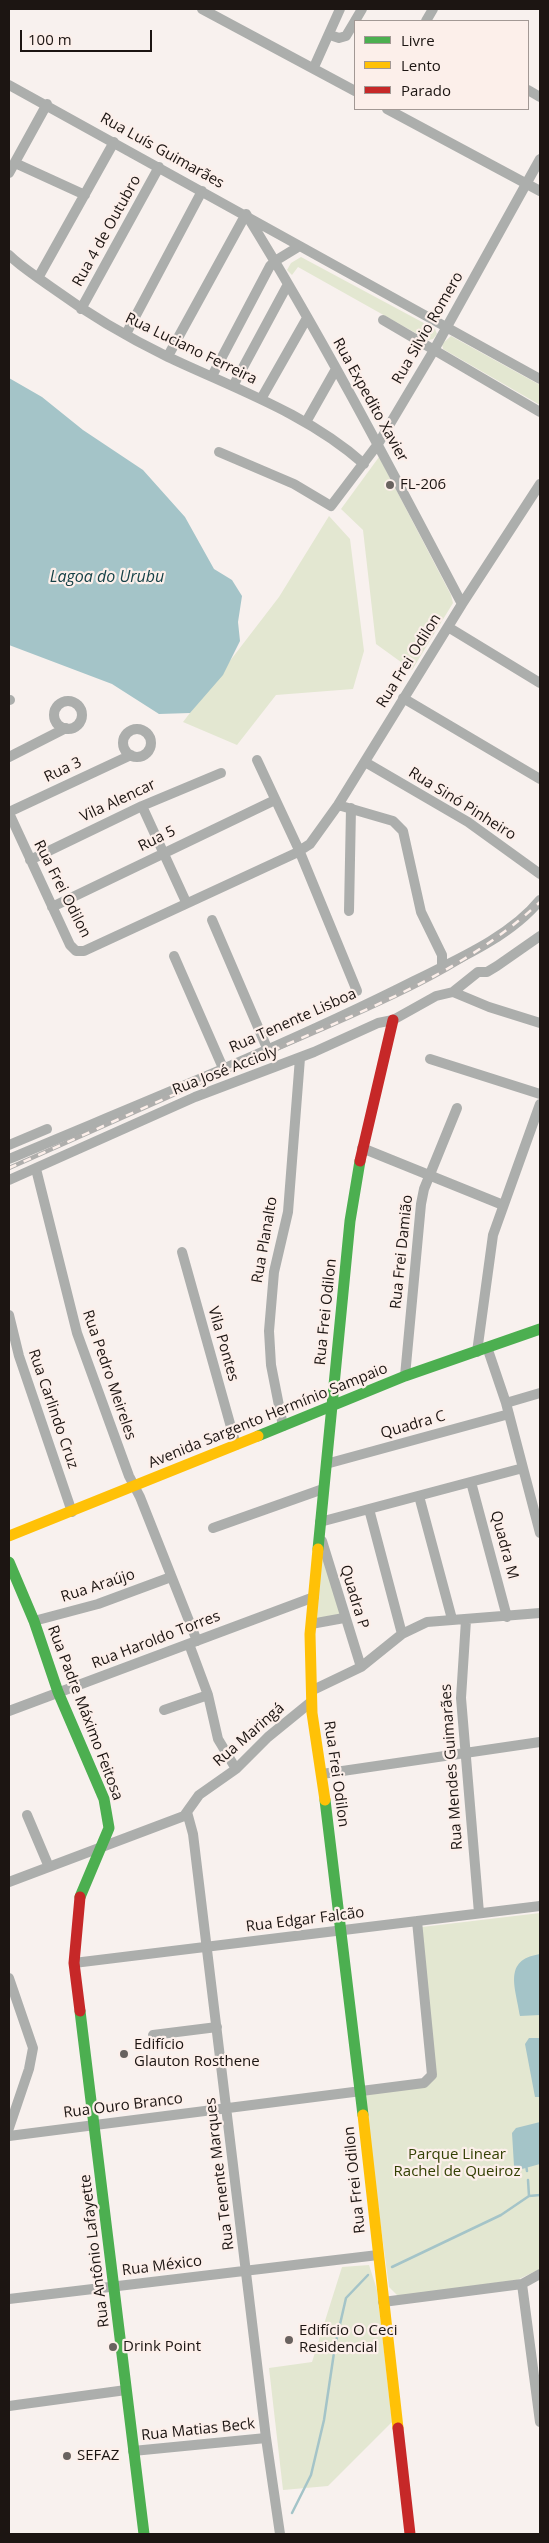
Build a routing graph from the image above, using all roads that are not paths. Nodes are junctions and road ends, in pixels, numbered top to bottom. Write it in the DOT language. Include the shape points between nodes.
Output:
graph roads {
  1 [pos="202,9"];
  2 [pos="340,9"];
  3 [pos="362,9"];
  4 [pos="433,9"];
  5 [pos="356,20"];
  6 [pos="427,20"];
  7 [pos="354,23"];
  8 [pos="330,35"];
  9 [pos="314,67"];
  10 [pos="9,85"];
  11 [pos="354,89"];
  12 [pos="529,91"];
  13 [pos="540,97"];
  14 [pos="47,104"];
  15 [pos="389,110"];
  16 [pos="114,142"];
  17 [pos="540,158"];
  18 [pos="15,163"];
  19 [pos="159,167"];
  20 [pos="9,173"];
  21 [pos="527,184"];
  22 [pos="202,191"];
  23 [pos="540,191"];
  24 [pos="85,195"];
  25 [pos="246,214"];
  26 [pos="298,247"];
  27 [pos="9,254"];
  28 [pos="275,260"];
  29 [pos="38,278"];
  30 [pos="288,284"];
  31 [pos="81,309"];
  32 [pos="307,318"];
  33 [pos="383,320"];
  34 [pos="446,328"];
  35 [pos="126,334"];
  36 [pos="434,350"];
  37 [pos="168,356"];
  38 [pos="336,369"];
  39 [pos="212,376"];
  40 [pos="540,379"];
  41 [pos="233,386"];
  42 [pos="261,399"];
  43 [pos="540,412"];
  44 [pos="306,422"];
  45 [pos="378,444"];
  46 [pos="220,452"];
  47 [pos="364,464"];
  48 [pos="540,484"];
  49 [pos="462,604"];
  50 [pos="448,627"];
  51 [pos="540,683"];
  52 [pos="403,698"];
  53 [pos="66,728"];
  54 [pos="131,755"];
  55 [pos="9,757"];
  56 [pos="257,760"];
  57 [pos="365,762"];
  58 [pos="220,773"];
  59 [pos="540,778"];
  60 [pos="275,800"];
  61 [pos="338,804"];
  62 [pos="142,806"];
  63 [pos="351,808"];
  64 [pos="9,813"];
  65 [pos="299,850"];
  66 [pos="162,853"];
  67 [pos="30,860"];
  68 [pos="540,874"];
  69 [pos="540,900"];
  70 [pos="186,902"];
  71 [pos="52,907"];
  72 [pos="349,912"];
  73 [pos="212,920"];
  74 [pos="540,936"];
  75 [pos="174,956"];
  76 [pos="448,964"];
  77 [pos="357,991"];
  78 [pos="453,992"];
  79 [pos="393,1020"];
  80 [pos="540,1023"];
  81 [pos="267,1048"];
  82 [pos="300,1058"];
  83 [pos="430,1059"];
  84 [pos="223,1068"];
  85 [pos="540,1094"];
  86 [pos="540,1104"];
  87 [pos="457,1108"];
  88 [pos="48,1129"];
  89 [pos="9,1145"];
  90 [pos="362,1148"];
  91 [pos="9,1159"];
  92 [pos="36,1169"];
  93 [pos="431,1175"];
  94 [pos="9,1180"];
  95 [pos="504,1205"];
  96 [pos="182,1252"];
  97 [pos="9,1315"];
  98 [pos="540,1329"];
  99 [pos="482,1349"];
  100 [pos="405,1376"];
  101 [pos="540,1393"];
  102 [pos="506,1403"];
  103 [pos="331,1407"];
  104 [pos="509,1414"];
  105 [pos="283,1426"];
  106 [pos="236,1445"];
  107 [pos="326,1464"];
  108 [pos="523,1468"];
  109 [pos="471,1482"];
  110 [pos="134,1487"];
  111 [pos="323,1489"];
  112 [pos="419,1496"];
  113 [pos="369,1509"];
  114 [pos="72,1512"];
  115 [pos="320,1522"];
  116 [pos="212,1528"];
  117 [pos="540,1533"];
  118 [pos="9,1536"];
  119 [pos="320,1536"];
  120 [pos="9,1562"];
  121 [pos="171,1577"];
  122 [pos="314,1597"];
  123 [pos="540,1613"];
  124 [pos="507,1617"];
  125 [pos="344,1618"];
  126 [pos="452,1619"];
  127 [pos="466,1620"];
  128 [pos="34,1621"];
  129 [pos="311,1624"];
  130 [pos="402,1634"];
  131 [pos="193,1642"];
  132 [pos="361,1667"];
  133 [pos="313,1690"];
  134 [pos="58,1692"];
  135 [pos="208,1696"];
  136 [pos="311,1702"];
  137 [pos="164,1710"];
  138 [pos="9,1711"];
  139 [pos="540,1742"];
  140 [pos="464,1752"];
  141 [pos="236,1769"];
  142 [pos="322,1774"];
  143 [pos="187,1812"];
  144 [pos="27,1815"];
  145 [pos="100,1848"];
  146 [pos="49,1867"];
  147 [pos="9,1882"];
  148 [pos="540,1906"];
  149 [pos="479,1913"];
  150 [pos="417,1921"];
  151 [pos="340,1932"];
  152 [pos="207,1946"];
  153 [pos="74,1964"];
  154 [pos="9,1978"];
  155 [pos="217,2026"];
  156 [pos="154,2035"];
  157 [pos="360,2092"];
  158 [pos="227,2108"];
  159 [pos="94,2124"];
  160 [pos="9,2128"];
  161 [pos="9,2136"];
  162 [pos="378,2255"];
  163 [pos="246,2271"];
  164 [pos="540,2274"];
  165 [pos="522,2284"];
  166 [pos="114,2287"];
  167 [pos="9,2299"];
  168 [pos="384,2302"];
  169 [pos="126,2390"];
  170 [pos="539,2397"];
  171 [pos="9,2406"];
  172 [pos="540,2422"];
  173 [pos="266,2438"];
  174 [pos="133,2451"];
  175 [pos="144,2534"];
  176 [pos="280,2534"];
  177 [pos="410,2534"];
  1 -- 9 [label="street"];
  2 -- 8 [label="street"];
  3 -- 5 [label="street"];
  4 -- 6 [label="street"];
  7 -- 8 [label="street" via="346,36"];
  8 -- 9 [label="street"];
  9 -- 11 [label="street"];
  10 -- 14 [label="street, Rua Luís Guimarães"];
  12 -- 13 [label="street"];
  14 -- 16 [label="street, Rua Luís Guimarães"];
  14 -- 18 [label="street"];
  15 -- 21 [label="street"];
  16 -- 19 [label="street, Rua Luís Guimarães"];
  16 -- 24 [label="street"];
  17 -- 21 [label="street, Rua Silvio Romero"];
  18 -- 20 [label="street"];
  18 -- 24 [label="street"];
  19 -- 22 [label="street, Rua Luís Guimarães"];
  19 -- 31 [label="street, Rua 4 de Outubro"];
  21 -- 23 [label="street"];
  21 -- 34 [label="street, Rua Silvio Romero"];
  22 -- 25 [label="street, Rua Luís Guimarães"];
  22 -- 35 [label="street"];
  24 -- 29 [label="street"];
  25 -- 26 [label="street, Rua Luís Guimarães"];
  25 -- 28 [label="street, Rua Expedito Xavier"];
  25 -- 37 [label="street"];
  26 -- 28 [label="street"];
  26 -- 34 [label="street, Rua Luís Guimarães"];
  27 -- 29 [label="street, Rua Luciano Ferreira"];
  28 -- 30 [label="street, Rua Expedito Xavier"];
  28 -- 39 [label="street"];
  29 -- 31 [label="street, Rua Luciano Ferreira"];
  30 -- 32 [label="street, Rua Expedito Xavier"];
  30 -- 41 [label="street"];
  31 -- 35 [label="street, Rua Luciano Ferreira"];
  32 -- 38 [label="street, Rua Expedito Xavier"];
  32 -- 42 [label="street"];
  33 -- 36 [label="street"];
  34 -- 36 [label="street, Rua Silvio Romero"];
  34 -- 40 [label="street, Rua Luís Guimarães"];
  35 -- 37 [label="street, Rua Luciano Ferreira"];
  36 -- 43 [label="street"];
  36 -- 45 [label="street, Rua Silvio Romero"];
  37 -- 39 [label="street, Rua Luciano Ferreira"];
  38 -- 44 [label="street"];
  38 -- 45 [label="street, Rua Expedito Xavier"];
  39 -- 41 [label="street, Rua Luciano Ferreira"];
  41 -- 42 [label="street, Rua Luciano Ferreira"];
  42 -- 44 [label="street, Rua Luciano Ferreira"];
  44 -- 47 [label="street, Rua Luciano Ferreira" via="344,446"];
  45 -- 47 [label="street, Rua Silvio Romero"];
  45 -- 49 [label="street, Rua Expedito Xavier"];
  46 -- 47 [label="street, Rua Silvio Romero" via="294,484 331,506"];
  48 -- 49 [label="street, Rua Frei Odilon"];
  49 -- 50 [label="street, Rua Frei Odilon"];
  50 -- 51 [label="street"];
  50 -- 52 [label="street, Rua Frei Odilon"];
  52 -- 57 [label="street, Rua Frei Odilon"];
  52 -- 59 [label="street"];
  53 -- 55 [label="street"];
  54 -- 64 [label="street, Rua 3"];
  56 -- 60 [label="street"];
  57 -- 61 [label="street, Rua Frei Odilon"];
  57 -- 68 [label="street, Rua Sinó Pinheiro" via="468,822"];
  58 -- 62 [label="street, Vila Alencar"];
  60 -- 65 [label="street"];
  60 -- 66 [label="street, Rua 5"];
  61 -- 63 [label="street"];
  61 -- 65 [label="street, Rua Frei Odilon" via="310,844"];
  62 -- 66 [label="street"];
  62 -- 67 [label="street, Vila Alencar"];
  63 -- 72 [label="street"];
  63 -- 76 [label="street" via="393,821 403,831 421,912"];
  64 -- 67 [label="street, Rua Frei Odilon"];
  65 -- 70 [label="street, Rua Frei Odilon"];
  65 -- 77 [label="street"];
  66 -- 70 [label="street"];
  66 -- 71 [label="street, Rua 5"];
  67 -- 71 [label="street, Rua Frei Odilon"];
  69 -- 76 [label="street, Rua Tenente Lisboa" via="487,943"];
  70 -- 71 [label="street, Rua Frei Odilon" via="84,951 76,951 70,945"];
  73 -- 81 [label="street"];
  74 -- 78 [label="street" via="487,972 478,972"];
  75 -- 84 [label="street"];
  76 -- 81 [label="street, Rua Tenente Lisboa" via="365,1006"];
  78 -- 79 [label="street, Rua José Accioly" via="436,996"];
  78 -- 80 [label="street"];
  79 -- 82 [label="street, Rua José Accioly" via="378,1023"];
  79 -- 90 [label="street, Rua Frei Odilon"];
  81 -- 84 [label="street, Rua Tenente Lisboa"];
  82 -- 92 [label="street, Rua José Accioly" via="186,1101"];
  82 -- 105 [label="street, Rua Planalto" via="288,1212 274,1272 269,1331 271,1365"];
  83 -- 85 [label="street"];
  84 -- 91 [label="street, Rua Tenente Lisboa"];
  86 -- 95 [label="street"];
  87 -- 93 [label="street, Rua Frei Damião"];
  88 -- 89 [label="street"];
  90 -- 93 [label="street"];
  90 -- 103 [label="street, Rua Frei Odilon" via="350,1221"];
  92 -- 94 [label="street, Rua José Accioly"];
  92 -- 110 [label="street, Rua Pedro Meireles" via="77,1333"];
  93 -- 95 [label="street"];
  93 -- 100 [label="street, Rua Frei Damião" via="421,1204"];
  95 -- 99 [label="street" via="493,1235"];
  96 -- 106 [label="street, Vila Pontes"];
  97 -- 114 [label="street, Rua Carlindo Cruz" via="18,1356"];
  98 -- 99 [label="street, Avenida Sargento Hermínio Sampaio"];
  99 -- 100 [label="street, Avenida Sargento Hermínio Sampaio"];
  99 -- 102 [label="street"];
  100 -- 103 [label="street, Avenida Sargento Hermínio Sampaio"];
  101 -- 102 [label="street"];
  102 -- 104 [label="street"];
  103 -- 105 [label="street, Avenida Sargento Hermínio Sampaio"];
  103 -- 107 [label="street, Rua Frei Odilon"];
  104 -- 107 [label="street, Quadra C"];
  104 -- 108 [label="street"];
  105 -- 106 [label="street, Avenida Sargento Hermínio Sampaio"];
  106 -- 110 [label="street, Avenida Sargento Hermínio Sampaio"];
  107 -- 111 [label="street, Rua Frei Odilon"];
  108 -- 109 [label="street"];
  108 -- 117 [label="street"];
  109 -- 112 [label="street"];
  109 -- 124 [label="street, Quadra M"];
  110 -- 114 [label="street, Avenida Sargento Hermínio Sampaio"];
  110 -- 121 [label="street, Rua Pedro Meireles"];
  111 -- 115 [label="street, Rua Frei Odilon"];
  111 -- 116 [label="street"];
  112 -- 113 [label="street"];
  112 -- 126 [label="street"];
  113 -- 115 [label="street"];
  113 -- 130 [label="street"];
  114 -- 118 [label="street, Avenida Sargento Hermínio Sampaio"];
  115 -- 119 [label="street, Rua Frei Odilon"];
  119 -- 122 [label="street, Rua Frei Odilon"];
  119 -- 125 [label="street, Quadra P"];
  120 -- 128 [label="street, Rua Padre Máximo Feitosa"];
  121 -- 128 [label="street, Rua Araújo" via="98,1604"];
  121 -- 131 [label="street, Rua Pedro Meireles"];
  122 -- 129 [label="street, Rua Frei Odilon"];
  122 -- 131 [label="street, Rua Haroldo Torres"];
  123 -- 124 [label="street"];
  124 -- 127 [label="street"];
  125 -- 129 [label="street"];
  125 -- 132 [label="street, Quadra P"];
  126 -- 127 [label="street"];
  126 -- 130 [label="street" via="427,1622"];
  127 -- 140 [label="street, Rua Mendes Guimarães" via="461,1681"];
  128 -- 134 [label="street, Rua Padre Máximo Feitosa"];
  129 -- 133 [label="street, Rua Frei Odilon"];
  130 -- 132 [label="street"];
  131 -- 134 [label="street, Rua Haroldo Torres"];
  131 -- 135 [label="street, Rua Pedro Meireles"];
  132 -- 133 [label="street"];
  133 -- 136 [label="street, Rua Frei Odilon"];
  134 -- 138 [label="street, Rua Haroldo Torres"];
  134 -- 145 [label="street, Rua Padre Máximo Feitosa" via="110,1818 110,1828"];
  135 -- 137 [label="street"];
  135 -- 141 [label="street, Rua Pedro Meireles" via="218,1739"];
  136 -- 141 [label="street, Rua Maringá" via="268,1737"];
  136 -- 142 [label="street, Rua Frei Odilon"];
  139 -- 140 [label="street"];
  140 -- 142 [label="street"];
  140 -- 149 [label="street, Rua Mendes Guimarães"];
  141 -- 143 [label="street, Rua Maringá" via="199,1795"];
  142 -- 151 [label="street, Rua Frei Odilon"];
  143 -- 145 [label="street"];
  143 -- 152 [label="street, Rua Tenente Marques" via="193,1834"];
  144 -- 146 [label="street"];
  145 -- 146 [label="street"];
  145 -- 153 [label="street, Rua Padre Máximo Feitosa" via="78,1902"];
  146 -- 147 [label="street"];
  148 -- 149 [label="street, Rua Edgar Falcão"];
  149 -- 150 [label="street, Rua Edgar Falcão"];
  150 -- 151 [label="street, Rua Edgar Falcão"];
  150 -- 157 [label="street, Rua Ouro Branco" via="432,2075 424,2082"];
  151 -- 152 [label="street, Rua Edgar Falcão"];
  151 -- 157 [label="street, Rua Frei Odilon"];
  152 -- 153 [label="street, Rua Edgar Falcão"];
  152 -- 155 [label="street, Rua Tenente Marques"];
  153 -- 159 [label="street, Rua Antônio Lafayette"];
  154 -- 160 [label="street" via="32,2040 33,2056"];
  155 -- 156 [label="street"];
  155 -- 158 [label="street, Rua Tenente Marques"];
  157 -- 158 [label="street, Rua Ouro Branco"];
  157 -- 162 [label="street, Rua Frei Odilon"];
  158 -- 159 [label="street, Rua Ouro Branco"];
  158 -- 163 [label="street, Rua Tenente Marques"];
  159 -- 161 [label="street, Rua Ouro Branco"];
  159 -- 166 [label="street, Rua Antônio Lafayette"];
  162 -- 163 [label="street, Rua México"];
  162 -- 168 [label="street, Rua Frei Odilon"];
  163 -- 166 [label="street, Rua México"];
  163 -- 173 [label="street, Rua Tenente Marques"];
  164 -- 165 [label="street"];
  165 -- 168 [label="street"];
  165 -- 170 [label="street"];
  166 -- 167 [label="street, Rua México"];
  166 -- 169 [label="street, Rua Antônio Lafayette"];
  168 -- 177 [label="street, Rua Frei Odilon"];
  169 -- 171 [label="street"];
  169 -- 174 [label="street, Rua Antônio Lafayette"];
  170 -- 172 [label="street"];
  173 -- 174 [label="street, Rua Matias Beck"];
  173 -- 176 [label="street, Rua Tenente Marques"];
  174 -- 175 [label="street, Rua Antônio Lafayette"];
}
